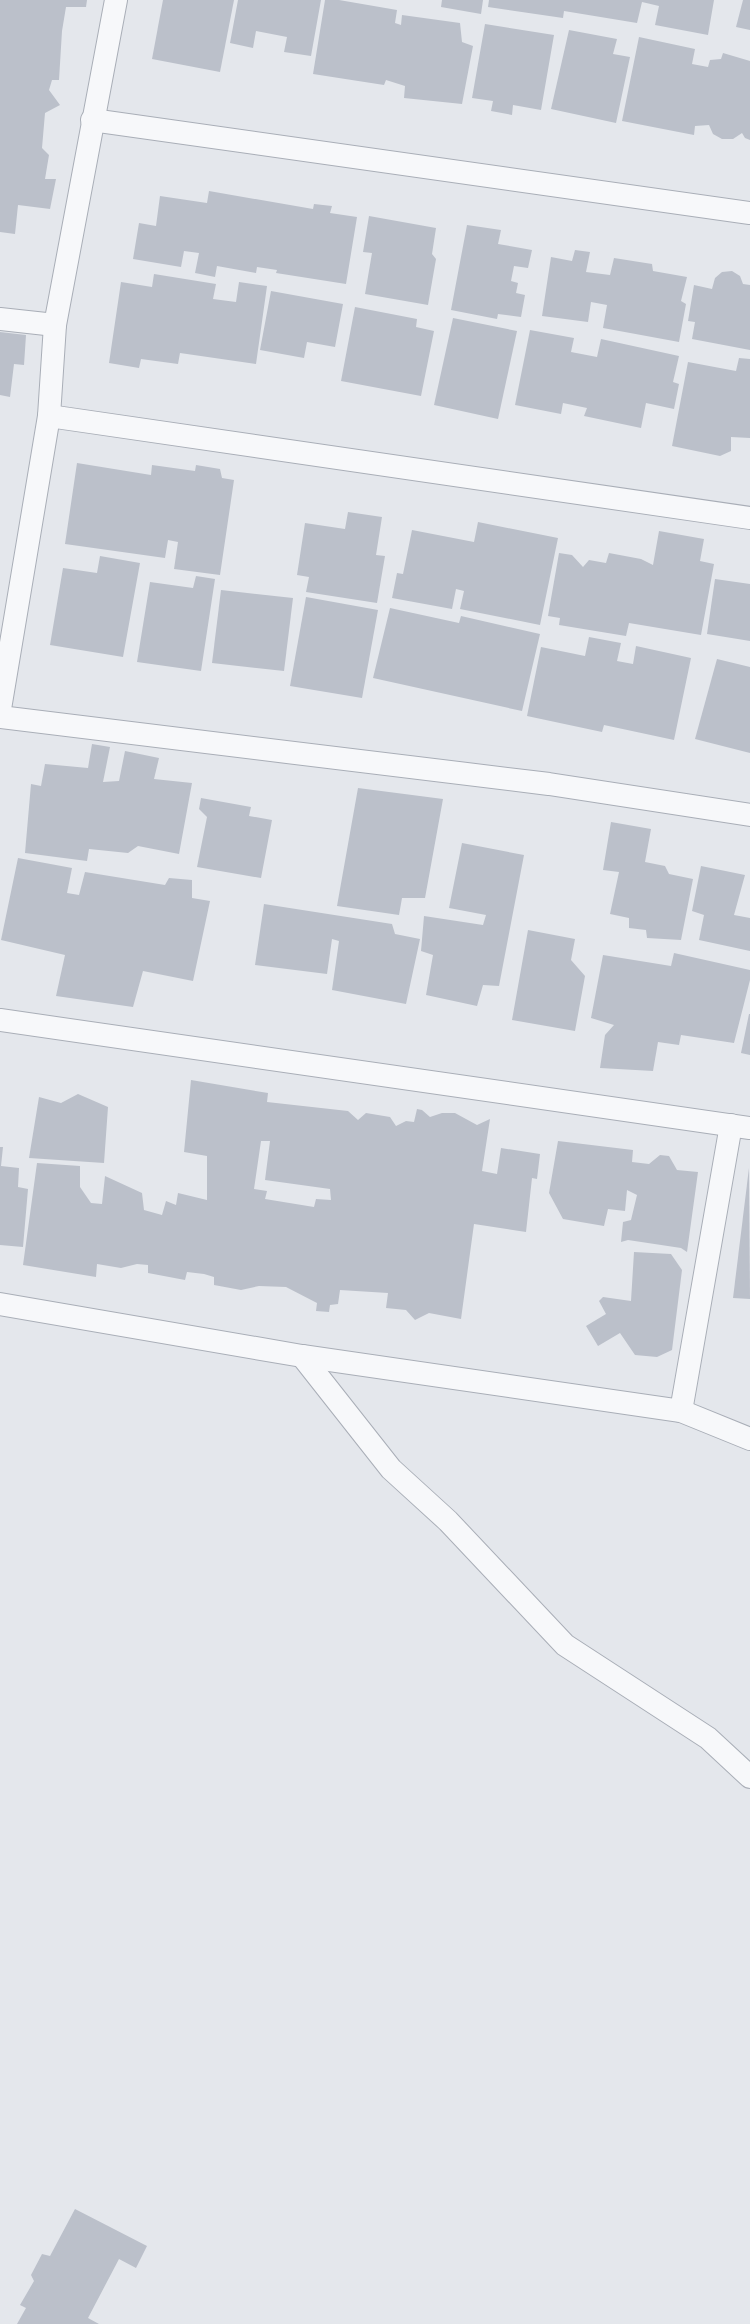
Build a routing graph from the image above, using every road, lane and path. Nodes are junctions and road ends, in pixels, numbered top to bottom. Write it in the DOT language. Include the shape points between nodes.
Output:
graph roads {
  1 [pos="116,0"];
  2 [pos="92,120"];
  3 [pos="750,213"];
  4 [pos="0,318"];
  5 [pos="55,325"];
  6 [pos="49,416"];
  7 [pos="750,518"];
  8 [pos="0,709"];
  9 [pos="0,717"];
  10 [pos="750,815"];
  11 [pos="0,1020"];
  12 [pos="741,1126"];
  13 [pos="0,1304"];
  14 [pos="302,1356"];
  15 [pos="681,1411"];
  16 [pos="750,1439"];
  17 [pos="750,1777"];
  1 -- 2 [label="street"];
  2 -- 3 [label="street"];
  2 -- 5 [label="street"];
  4 -- 5 [label="street"];
  5 -- 6 [label="street"];
  6 -- 7 [label="street"];
  6 -- 8 [label="street"];
  9 -- 10 [label="street" via="549,784"];
  11 -- 12 [label="street"];
  12 -- 15 [label="street"];
  13 -- 14 [label="street"];
  14 -- 15 [label="street"];
  14 -- 17 [label="street" via="391,1469 448,1521 566,1645 708,1738"];
  15 -- 16 [label="street"];
}
